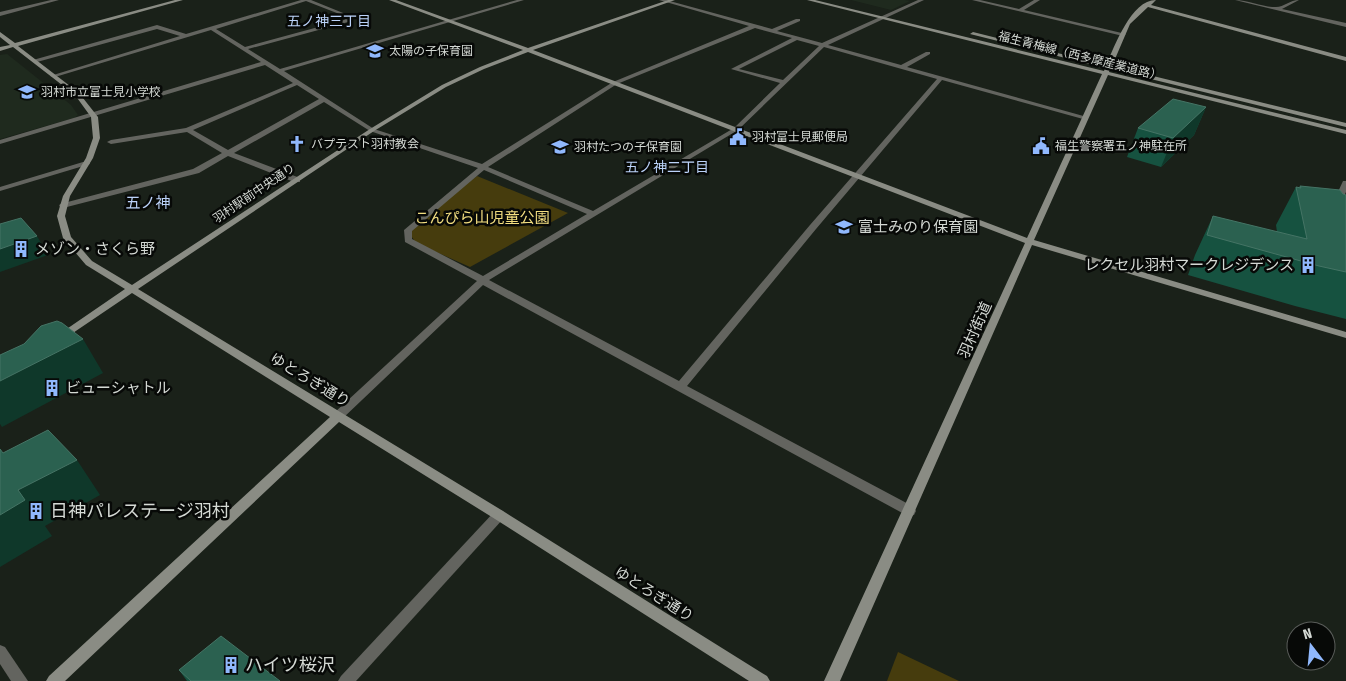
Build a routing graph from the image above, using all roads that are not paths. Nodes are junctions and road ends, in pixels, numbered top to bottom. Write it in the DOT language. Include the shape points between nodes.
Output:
graph roads {
  1 [pos="57,0"];
  2 [pos="181,0"];
  3 [pos="306,0"];
  4 [pos="391,0"];
  5 [pos="522,0"];
  6 [pos="809,0"];
  7 [pos="834,0"];
  8 [pos="922,0"];
  9 [pos="974,0"];
  10 [pos="1038,0"];
  11 [pos="1237,0"];
  12 [pos="1260,0"];
  13 [pos="1298,0"];
  14 [pos="668,1"];
  15 [pos="1150,2"];
  16 [pos="990,4"];
  17 [pos="1286,6"];
  18 [pos="1277,9"];
  19 [pos="978,10"];
  20 [pos="1020,10"];
  21 [pos="0,14"];
  22 [pos="890,14"];
  23 [pos="883,18"];
  24 [pos="1346,19"];
  25 [pos="798,20"];
  26 [pos="450,21"];
  27 [pos="1346,25"];
  28 [pos="754,26"];
  29 [pos="211,28"];
  30 [pos="772,31"];
  31 [pos="0,34"];
  32 [pos="1123,34"];
  33 [pos="186,36"];
  34 [pos="796,38"];
  35 [pos="15,45"];
  36 [pos="823,45"];
  37 [pos="0,49"];
  38 [pos="243,49"];
  39 [pos="528,50"];
  40 [pos="928,53"];
  41 [pos="1346,59"];
  42 [pos="35,61"];
  43 [pos="266,63"];
  44 [pos="902,67"];
  45 [pos="1108,70"];
  46 [pos="280,71"];
  47 [pos="53,76"];
  48 [pos="942,78"];
  49 [pos="784,82"];
  50 [pos="298,83"];
  51 [pos="615,83"];
  52 [pos="323,100"];
  53 [pos="94,114"];
  54 [pos="1086,118"];
  55 [pos="1346,125"];
  56 [pos="736,129"];
  57 [pos="188,130"];
  58 [pos="372,130"];
  59 [pos="1346,132"];
  60 [pos="0,142"];
  61 [pos="111,142"];
  62 [pos="228,153"];
  63 [pos="86,164"];
  64 [pos="483,167"];
  65 [pos="858,175"];
  66 [pos="296,180"];
  67 [pos="1346,183"];
  68 [pos="0,188"];
  69 [pos="63,206"];
  70 [pos="593,214"];
  71 [pos="1337,217"];
  72 [pos="1031,242"];
  73 [pos="482,280"];
  74 [pos="132,290"];
  75 [pos="1346,335"];
  76 [pos="50,344"];
  77 [pos="680,388"];
  78 [pos="338,416"];
  79 [pos="910,511"];
  80 [pos="499,515"];
  81 [pos="0,652"];
  82 [pos="20,681"];
  83 [pos="54,681"];
  84 [pos="346,681"];
  85 [pos="762,681"];
  86 [pos="832,681"];
  1 -- 21 [label="street"];
  2 -- 35 [label="street"];
  3 -- 29 [label="street"];
  3 -- 38 [label="street" via="350,17 346,21"];
  4 -- 26 [label="street"];
  5 -- 26 [label="street"];
  6 -- 23 [label="street, 福生青梅線（西多摩産業道路）"];
  7 -- 22 [label="street, 福生青梅線（西多摩産業道路）"];
  8 -- 22 [label="street"];
  9 -- 16 [label="street"];
  10 -- 20 [label="street"];
  11 -- 18 [label="street"];
  12 -- 17 [label="street"];
  13 -- 17 [label="street"];
  14 -- 28 [label="street"];
  14 -- 39 [label="street, 羽村駅前中央通り"];
  15 -- 32 [label="street, 羽村街道" via="1128,23"];
  15 -- 41 [label="street"];
  16 -- 19 [label="street"];
  16 -- 20 [label="street"];
  17 -- 18 [label="street"];
  17 -- 24 [label="street"];
  18 -- 27 [label="street"];
  20 -- 32 [label="street"];
  22 -- 23 [label="street"];
  22 -- 45 [label="street, 福生青梅線（西多摩産業道路）"];
  23 -- 36 [label="street"];
  23 -- 45 [label="street, 福生青梅線（西多摩産業道路）"];
  25 -- 30 [label="street"];
  26 -- 39 [label="street"];
  26 -- 46 [label="street"];
  28 -- 30 [label="street"];
  28 -- 51 [label="street"];
  29 -- 33 [label="street"];
  29 -- 38 [label="street"];
  30 -- 34 [label="street"];
  31 -- 35 [label="street"];
  32 -- 45 [label="street, 羽村街道"];
  33 -- 42 [label="street" via="157,26"];
  33 -- 47 [label="street"];
  34 -- 36 [label="street"];
  34 -- 49 [label="street" via="734,69"];
  35 -- 37 [label="street"];
  35 -- 42 [label="street"];
  36 -- 44 [label="street"];
  36 -- 49 [label="street"];
  38 -- 43 [label="street"];
  39 -- 51 [label="street"];
  39 -- 58 [label="street, 羽村駅前中央通り" via="444,86"];
  40 -- 44 [label="street"];
  42 -- 47 [label="street"];
  43 -- 46 [label="street"];
  43 -- 53 [label="street"];
  44 -- 48 [label="street"];
  45 -- 54 [label="street, 羽村街道"];
  45 -- 55 [label="street, 福生青梅線（西多摩産業道路）"];
  45 -- 59 [label="street, 福生青梅線（西多摩産業道路）"];
  46 -- 50 [label="street"];
  47 -- 53 [label="street" via="88,104"];
  48 -- 54 [label="street"];
  48 -- 65 [label="street"];
  49 -- 56 [label="street"];
  50 -- 52 [label="street"];
  50 -- 57 [label="street"];
  51 -- 56 [label="street"];
  51 -- 64 [label="street"];
  52 -- 58 [label="street"];
  52 -- 62 [label="street"];
  53 -- 60 [label="street"];
  53 -- 63 [label="street, ゆとろぎ通り" via="97,119 96,145"];
  54 -- 72 [label="street, 羽村街道"];
  56 -- 65 [label="street"];
  56 -- 70 [label="street"];
  57 -- 61 [label="street"];
  57 -- 62 [label="street"];
  58 -- 64 [label="street"];
  58 -- 66 [label="street, 羽村駅前中央通り"];
  62 -- 66 [label="street"];
  62 -- 69 [label="street" via="196,171"];
  63 -- 68 [label="street"];
  63 -- 69 [label="street, ゆとろぎ通り"];
  64 -- 70 [label="street"];
  64 -- 73 [label="street" via="408,230 408,240"];
  65 -- 72 [label="street"];
  65 -- 77 [label="street"];
  66 -- 74 [label="street, 羽村駅前中央通り"];
  67 -- 71 [label="street" via="1336,204"];
  69 -- 74 [label="street, ゆとろぎ通り" via="61,225 73,250"];
  70 -- 73 [label="street"];
  72 -- 75 [label="street"];
  72 -- 79 [label="street, 羽村街道"];
  73 -- 77 [label="street"];
  73 -- 78 [label="street"];
  74 -- 76 [label="street, 羽村駅前中央通り"];
  74 -- 78 [label="street, ゆとろぎ通り"];
  77 -- 79 [label="street"];
  78 -- 80 [label="street, ゆとろぎ通り"];
  78 -- 83 [label="street"];
  79 -- 86 [label="street, 羽村街道"];
  80 -- 84 [label="street"];
  80 -- 85 [label="street, ゆとろぎ通り"];
  81 -- 82 [label="street"];
}
